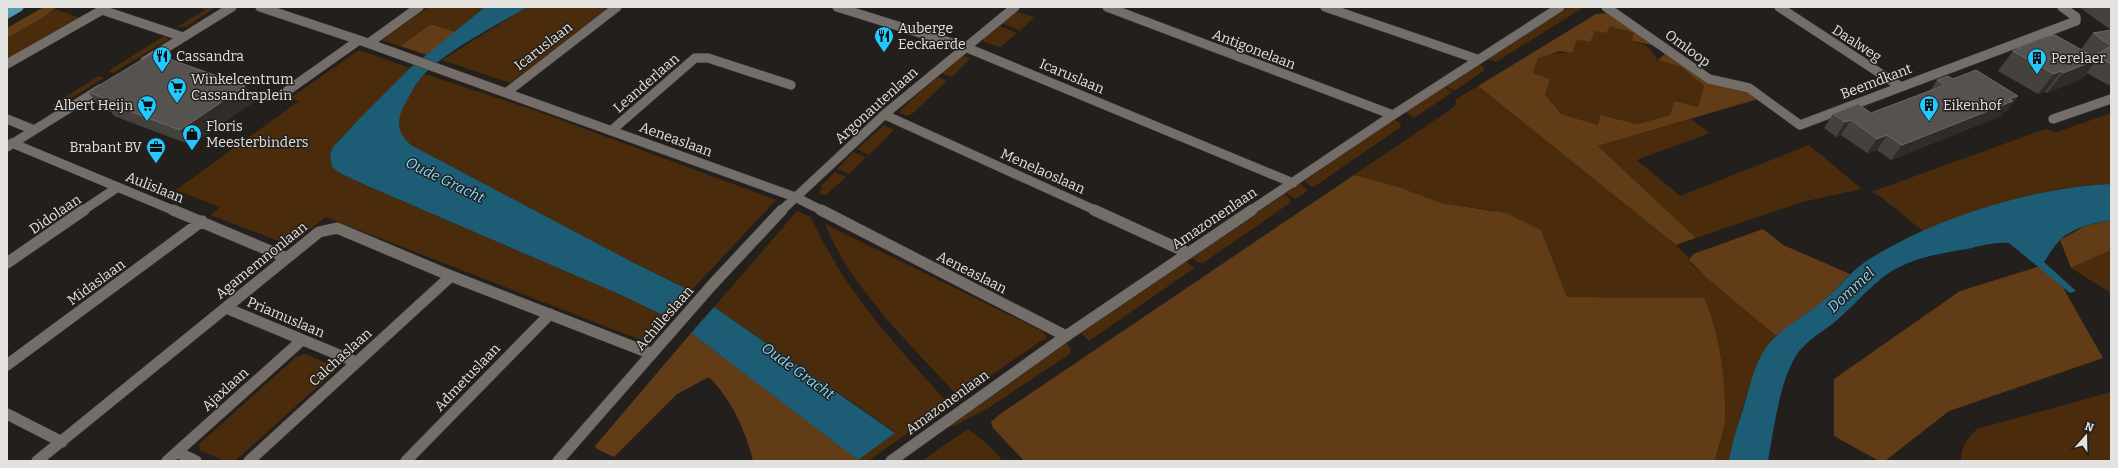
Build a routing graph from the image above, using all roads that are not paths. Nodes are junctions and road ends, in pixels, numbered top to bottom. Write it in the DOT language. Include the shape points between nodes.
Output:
graph roads {
  1 [pos="19,7"];
  2 [pos="232,7"];
  3 [pos="260,7"];
  4 [pos="419,7"];
  5 [pos="617,7"];
  6 [pos="837,7"];
  7 [pos="1015,7"];
  8 [pos="1107,7"];
  9 [pos="1325,7"];
  10 [pos="1560,7"];
  11 [pos="1608,7"];
  12 [pos="1779,7"];
  13 [pos="2062,7"];
  14 [pos="7,14"];
  15 [pos="183,37"];
  16 [pos="359,40"];
  17 [pos="368,43"];
  18 [pos="965,47"];
  19 [pos="1477,59"];
  20 [pos="7,64"];
  21 [pos="134,68"];
  22 [pos="110,83"];
  23 [pos="791,85"];
  24 [pos="1901,87"];
  25 [pos="288,91"];
  26 [pos="506,93"];
  27 [pos="2111,99"];
  28 [pos="885,115"];
  29 [pos="1393,115"];
  30 [pos="7,119"];
  31 [pos="2053,119"];
  32 [pos="1800,125"];
  33 [pos="34,130"];
  34 [pos="611,131"];
  35 [pos="10,145"];
  36 [pos="1293,183"];
  37 [pos="118,187"];
  38 [pos="795,197"];
  39 [pos="202,222"];
  40 [pos="1188,253"];
  41 [pos="287,258"];
  42 [pos="7,263"];
  43 [pos="451,276"];
  44 [pos="226,308"];
  45 [pos="550,314"];
  46 [pos="1066,336"];
  47 [pos="302,340"];
  48 [pos="652,354"];
  49 [pos="356,362"];
  50 [pos="7,365"];
  51 [pos="7,414"];
  52 [pos="62,442"];
  53 [pos="177,452"];
  54 [pos="37,461"];
  55 [pos="167,461"];
  56 [pos="196,461"];
  57 [pos="249,461"];
  58 [pos="406,461"];
  59 [pos="558,461"];
  60 [pos="891,461"];
  1 -- 14 [label="main road"];
  2 -- 15 [label="street"];
  3 -- 16 [label="street, Aeneaslaan"];
  4 -- 17 [label="street"];
  5 -- 26 [label="street, Icaruslaan"];
  6 -- 18 [label="street, Icaruslaan"];
  7 -- 18 [label="street, Argonautenlaan"];
  8 -- 29 [label="street, Antigonelaan"];
  9 -- 19 [label="street"];
  10 -- 19 [label="street, Amazonenlaan"];
  11 -- 32 [label="street, Omloop" via="1709,79 1749,88"];
  12 -- 24 [label="street, Daalweg"];
  13 -- 24 [label="street, Beemdkant" via="2076,18 2076,21"];
  15 -- 20 [label="street" via="102,10"];
  15 -- 21 [label="street"];
  16 -- 17 [label="street, Aeneaslaan"];
  16 -- 25 [label="street"];
  17 -- 26 [label="street, Aeneaslaan"];
  18 -- 28 [label="street, Argonautenlaan"];
  18 -- 36 [label="street, Icaruslaan"];
  19 -- 29 [label="street, Amazonenlaan"];
  22 -- 33 [label="street"];
  23 -- 34 [label="street, Leanderlaan" via="708,58 695,58"];
  24 -- 32 [label="street, Beemdkant"];
  26 -- 34 [label="street, Aeneaslaan"];
  27 -- 31 [label="street"];
  28 -- 38 [label="street, Argonautenlaan"];
  28 -- 40 [label="street, Menelaoslaan"];
  29 -- 36 [label="street, Amazonenlaan"];
  30 -- 33 [label="street"];
  33 -- 35 [label="street"];
  34 -- 38 [label="street, Aeneaslaan"];
  35 -- 37 [label="street, Aulislaan"];
  36 -- 40 [label="street, Amazonenlaan"];
  37 -- 39 [label="street, Aulislaan"];
  37 -- 42 [label="street, Didolaan"];
  38 -- 46 [label="street, Aeneaslaan"];
  38 -- 48 [label="street, Achilleslaan" via="707,290"];
  39 -- 41 [label="street, Aulislaan"];
  39 -- 50 [label="street, Midaslaan"];
  40 -- 46 [label="street, Amazonenlaan"];
  41 -- 43 [label="street, Agamemnonlaan" via="319,232 337,228"];
  41 -- 44 [label="street, Agamemnonlaan"];
  43 -- 45 [label="street, Agamemnonlaan"];
  43 -- 49 [label="street, Calchaslaan"];
  44 -- 47 [label="street, Priamuslaan"];
  44 -- 52 [label="street, Agamemnonlaan"];
  45 -- 48 [label="street, Agamemnonlaan"];
  45 -- 58 [label="street, Admetuslaan"];
  46 -- 60 [label="street, Amazonenlaan"];
  47 -- 49 [label="street, Priamuslaan"];
  47 -- 53 [label="street, Ajaxlaan"];
  48 -- 59 [label="street, Achilleslaan"];
  49 -- 57 [label="street, Calchaslaan"];
  51 -- 52 [label="street"];
  52 -- 54 [label="street, Agamemnonlaan"];
  53 -- 55 [label="street, Ajaxlaan"];
  53 -- 56 [label="street"];
}
